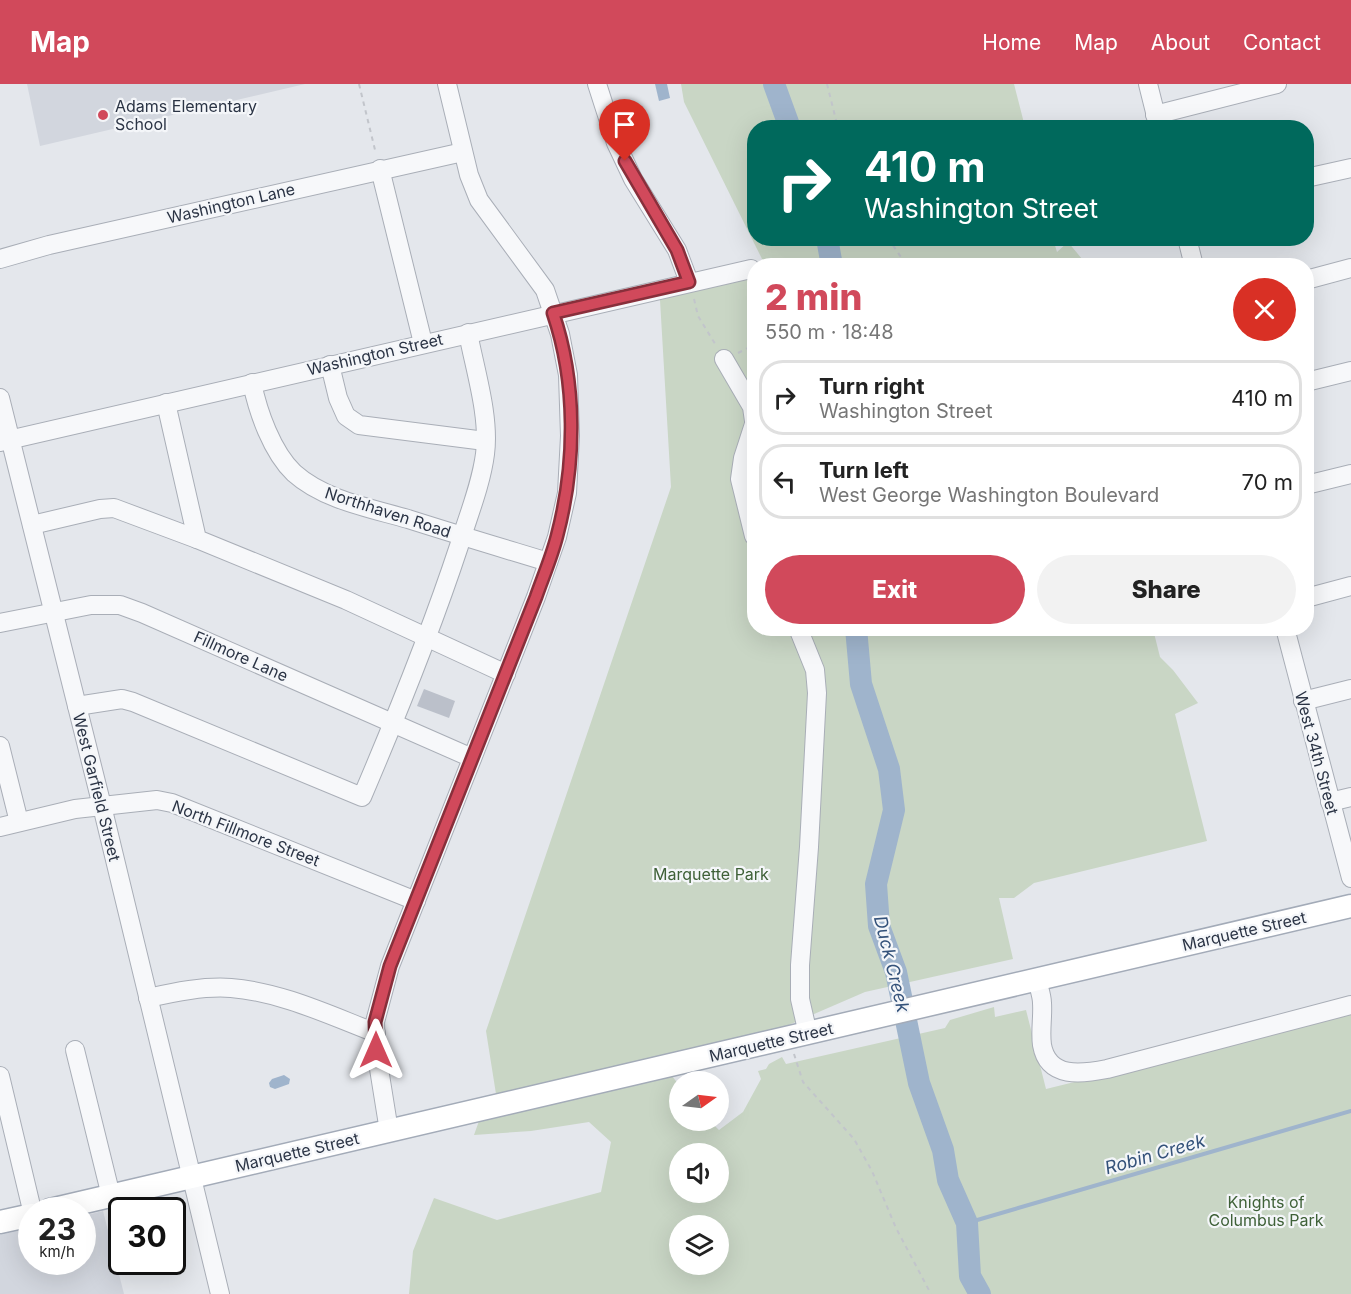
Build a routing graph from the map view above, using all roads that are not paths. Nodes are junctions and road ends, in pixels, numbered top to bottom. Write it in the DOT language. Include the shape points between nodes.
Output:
graph roads {
  1 [pos="447,84"];
  2 [pos="597,84"];
  3 [pos="1148,84"];
  4 [pos="1277,84"];
  5 [pos="1157,120"];
  6 [pos="1160,120"];
  7 [pos="463,152"];
  8 [pos="1351,168"];
  9 [pos="380,169"];
  10 [pos="1314,176"];
  11 [pos="0,258"];
  12 [pos="1351,268"];
  13 [pos="747,270"];
  14 [pos="1314,278"];
  15 [pos="689,282"];
  16 [pos="553,313"];
  17 [pos="468,333"];
  18 [pos="423,343"];
  19 [pos="724,359"];
  20 [pos="330,365"];
  21 [pos="1351,371"];
  22 [pos="1314,380"];
  23 [pos="252,383"];
  24 [pos="0,398"];
  25 [pos="747,398"];
  26 [pos="166,403"];
  27 [pos="5,441"];
  28 [pos="485,441"];
  29 [pos="747,445"];
  30 [pos="1351,474"];
  31 [pos="1314,483"];
  32 [pos="747,508"];
  33 [pos="32,525"];
  34 [pos="462,536"];
  35 [pos="197,539"];
  36 [pos="548,562"];
  37 [pos="1351,586"];
  38 [pos="1314,596"];
  39 [pos="53,612"];
  40 [pos="0,623"];
  41 [pos="801,636"];
  42 [pos="1287,636"];
  43 [pos="426,637"];
  44 [pos="506,674"];
  45 [pos="1351,689"];
  46 [pos="1303,701"];
  47 [pos="77,706"];
  48 [pos="394,724"];
  49 [pos="0,746"];
  50 [pos="472,758"];
  51 [pos="1351,797"];
  52 [pos="1330,802"];
  53 [pos="102,806"];
  54 [pos="19,822"];
  55 [pos="0,827"];
  56 [pos="1351,878"];
  57 [pos="416,901"];
  58 [pos="1351,906"];
  59 [pos="1037,980"];
  60 [pos="148,998"];
  61 [pos="1351,1005"];
  62 [pos="376,1033"];
  63 [pos="807,1034"];
  64 [pos="75,1050"];
  65 [pos="0,1076"];
  66 [pos="389,1131"];
  67 [pos="191,1177"];
  68 [pos="111,1196"];
  69 [pos="29,1197"];
  70 [pos="96,1199"];
  71 [pos="18,1218"];
  72 [pos="0,1222"];
  73 [pos="220,1294"];
  1 -- 7 [label="street"];
  2 -- 15 [label="street" via="633,179 677,250"];
  3 -- 5 [label="street"];
  4 -- 6 [label="street"];
  7 -- 9 [label="street, Washington Lane"];
  7 -- 16 [label="street" via="479,200 545,290"];
  8 -- 10 [label="street"];
  9 -- 11 [label="street, Washington Lane"];
  9 -- 18 [label="street"];
  12 -- 14 [label="street"];
  13 -- 15 [label="street, Washington Street"];
  15 -- 16 [label="street, Washington Street"];
  16 -- 17 [label="street, Washington Street"];
  16 -- 36 [label="street" via="568,375 570,436 567,493"];
  17 -- 18 [label="street, Washington Street"];
  17 -- 28 [label="street"];
  18 -- 20 [label="street, Washington Street"];
  19 -- 25 [label="street"];
  20 -- 23 [label="street, Washington Street"];
  20 -- 28 [label="street" via="346,416 359,425"];
  21 -- 22 [label="street"];
  23 -- 26 [label="street, Washington Street"];
  23 -- 34 [label="street, Northhaven Road" via="258,410 282,459 314,488"];
  24 -- 27 [label="street, West Garfield Street"];
  26 -- 27 [label="street, Washington Street"];
  26 -- 35 [label="street"];
  27 -- 33 [label="street, West Garfield Street"];
  28 -- 34 [label="street" via="478,484"];
  29 -- 32 [label="street" via="740,479"];
  30 -- 31 [label="street"];
  33 -- 35 [label="street" via="114,508"];
  33 -- 39 [label="street, West Garfield Street"];
  34 -- 36 [label="street, Northhaven Road"];
  34 -- 43 [label="street"];
  35 -- 43 [label="street"];
  36 -- 44 [label="street"];
  37 -- 38 [label="street"];
  39 -- 40 [label="street, Fillmore Lane"];
  39 -- 47 [label="street, West Garfield Street"];
  39 -- 48 [label="street, Fillmore Lane" via="91,605 120,605"];
  41 -- 63 [label="street" via="815,670 817,693 800,965 800,999"];
  42 -- 46 [label="street, West 34th Street"];
  43 -- 44 [label="street"];
  43 -- 48 [label="street"];
  44 -- 50 [label="street"];
  45 -- 46 [label="street"];
  46 -- 52 [label="street, West 34th Street"];
  47 -- 48 [label="street" via="123,699 133,702 362,797"];
  47 -- 53 [label="street, West Garfield Street"];
  48 -- 50 [label="street, Fillmore Lane"];
  49 -- 54 [label="street"];
  50 -- 57 [label="street"];
  51 -- 52 [label="street"];
  52 -- 56 [label="street, West 34th Street"];
  53 -- 54 [label="street, North Fillmore Street"];
  53 -- 57 [label="street, North Fillmore Street" via="157,800 172,803"];
  53 -- 60 [label="street, West Garfield Street"];
  54 -- 55 [label="street, North Fillmore Street"];
  57 -- 62 [label="street" via="390,966 375,1022"];
  58 -- 59 [label="main road, Marquette Street"];
  59 -- 61 [label="street" via="1042,1002 1042,1047 1047,1058 1064,1071 1081,1074"];
  59 -- 63 [label="main road, Marquette Street"];
  60 -- 62 [label="street" via="180,991 229,988 311,1007"];
  60 -- 67 [label="street, West Garfield Street"];
  62 -- 66 [label="street"];
  63 -- 66 [label="main road, Marquette Street"];
  64 -- 68 [label="street"];
  65 -- 69 [label="street"];
  66 -- 67 [label="main road, Marquette Street"];
  67 -- 68 [label="main road, Marquette Street"];
  67 -- 73 [label="street, West Garfield Street"];
  68 -- 70 [label="main road, Marquette Street"];
  71 -- 72 [label="main road"];
}
